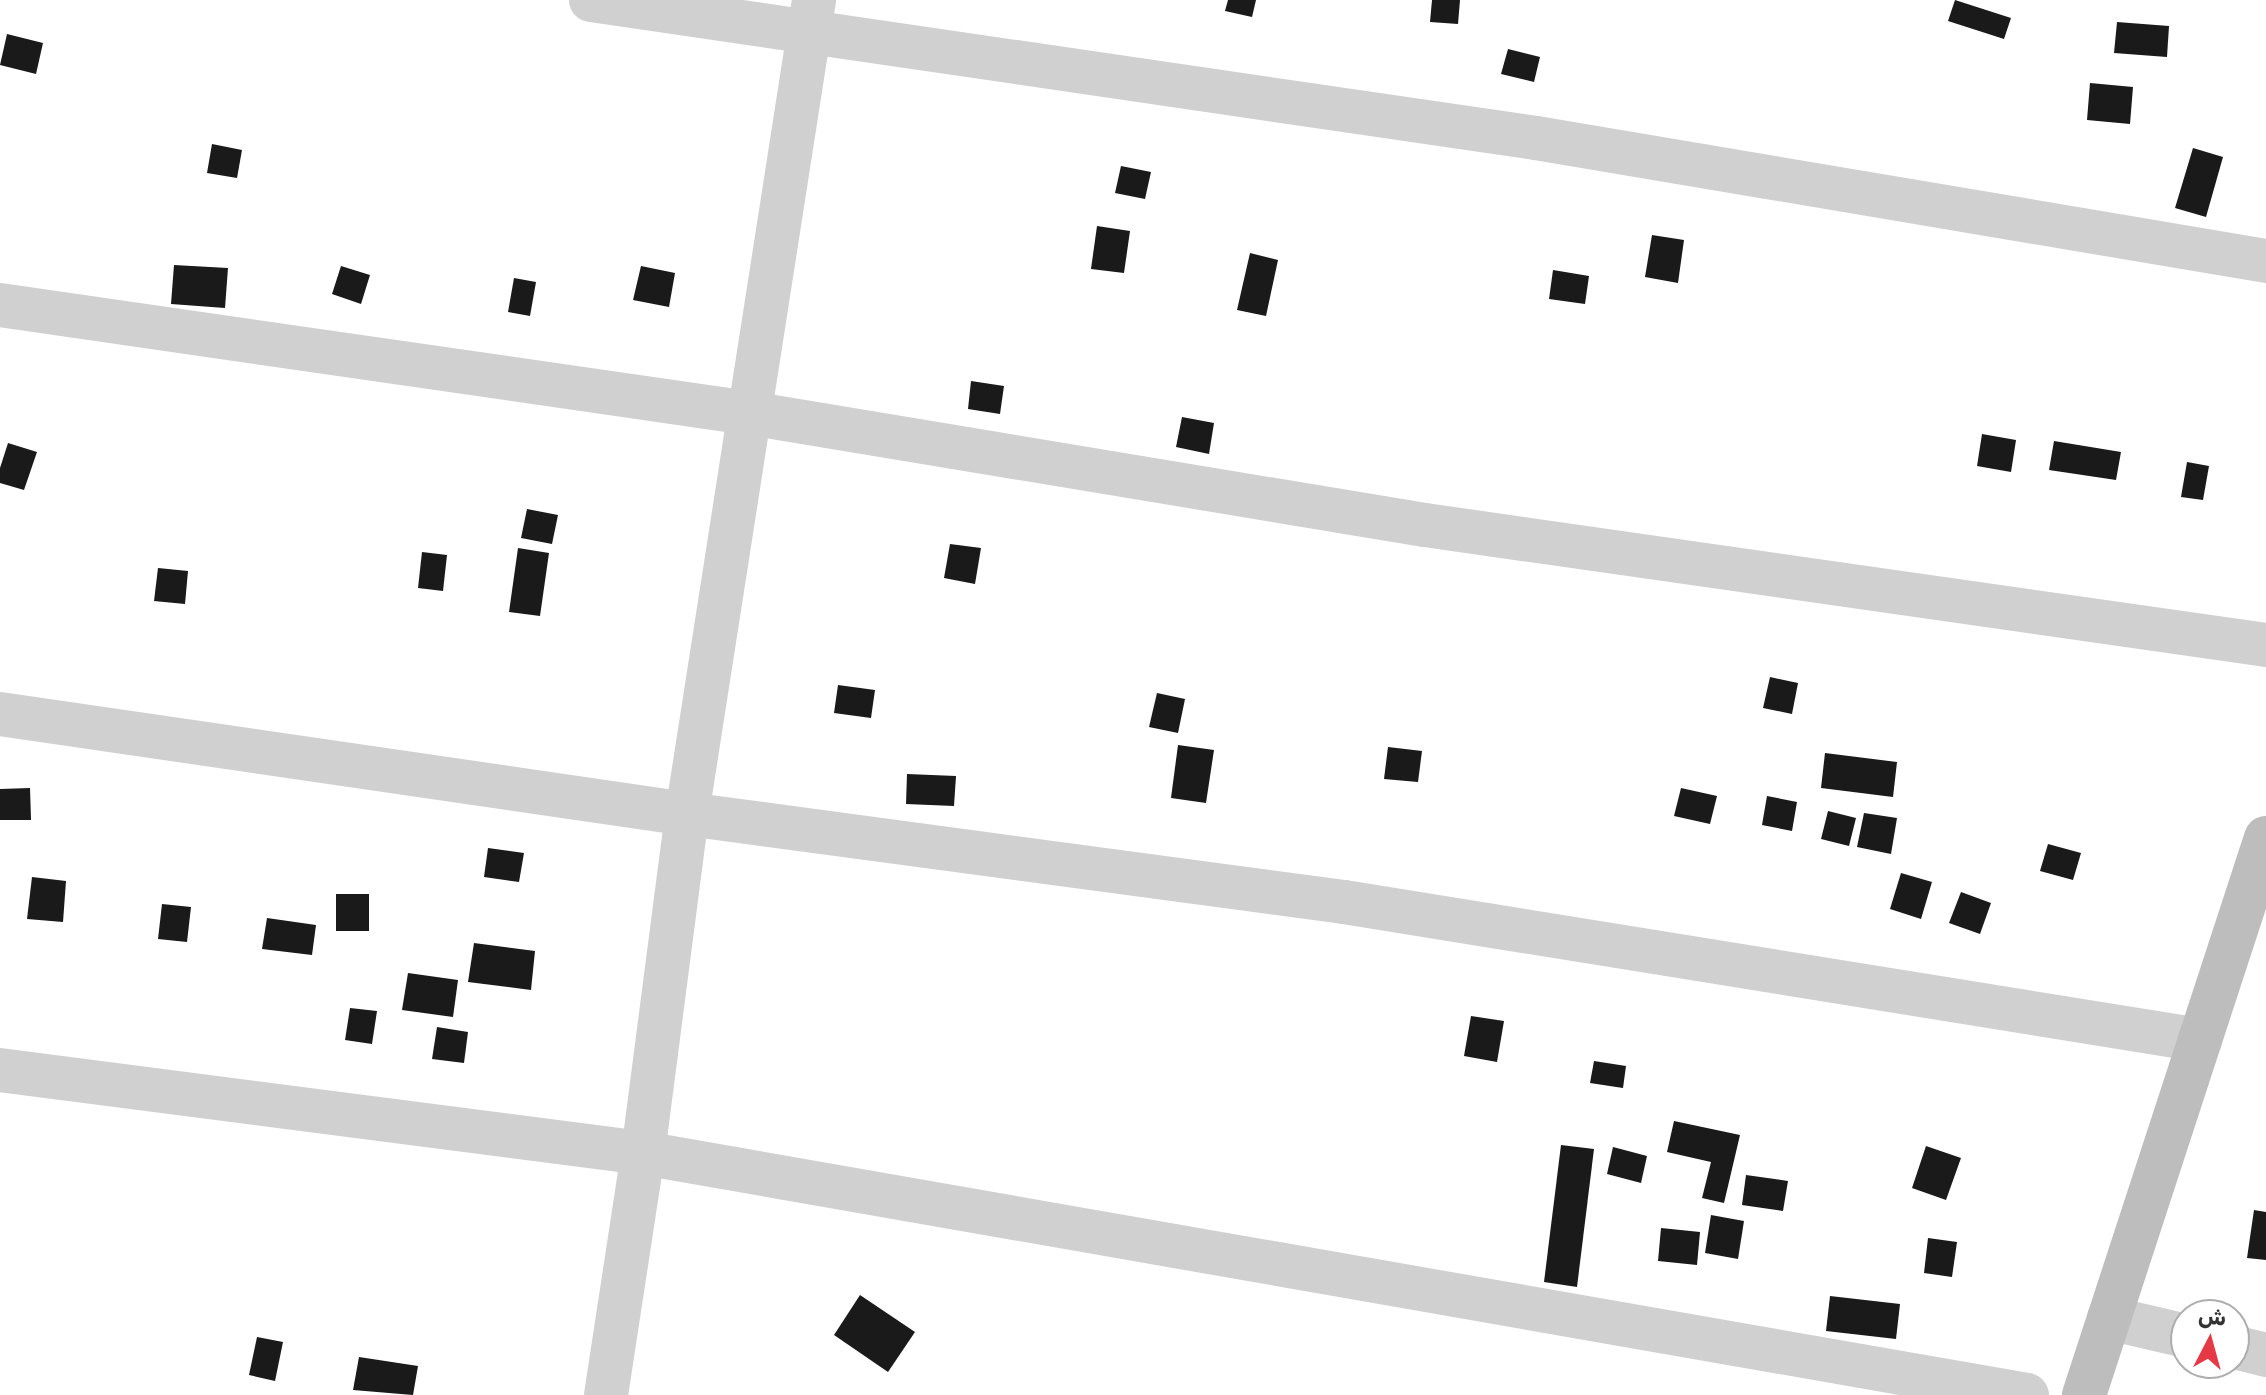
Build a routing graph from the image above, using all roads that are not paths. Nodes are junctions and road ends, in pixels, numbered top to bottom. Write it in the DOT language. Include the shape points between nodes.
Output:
graph roads {
  1 [pos="591,0"];
  2 [pos="812,17"];
  3 [pos="2266,261"];
  4 [pos="0,305"];
  5 [pos="749,413"];
  6 [pos="2266,645"];
  7 [pos="0,714"];
  8 [pos="687,814"];
  9 [pos="2266,838"];
  10 [pos="2200,1040"];
  11 [pos="0,1070"];
  12 [pos="643,1153"];
  13 [pos="2109,1318"];
  14 [pos="2170,1332"];
  15 [pos="606,1395"];
  16 [pos="2027,1395"];
  17 [pos="2084,1395"];
  1 -- 2 [label="street"];
  2 -- 3 [label="street"];
  2 -- 5 [label="street"];
  4 -- 5 [label="street"];
  5 -- 6 [label="street" via="1425,525"];
  5 -- 8 [label="street"];
  7 -- 8 [label="street"];
  8 -- 10 [label="street" via="1344,902"];
  8 -- 12 [label="street"];
  9 -- 10 [label="street"];
  10 -- 13 [label="street"];
  11 -- 12 [label="street"];
  12 -- 15 [label="street"];
  12 -- 16 [label="street"];
  13 -- 14 [label="street"];
  13 -- 17 [label="street"];
}
